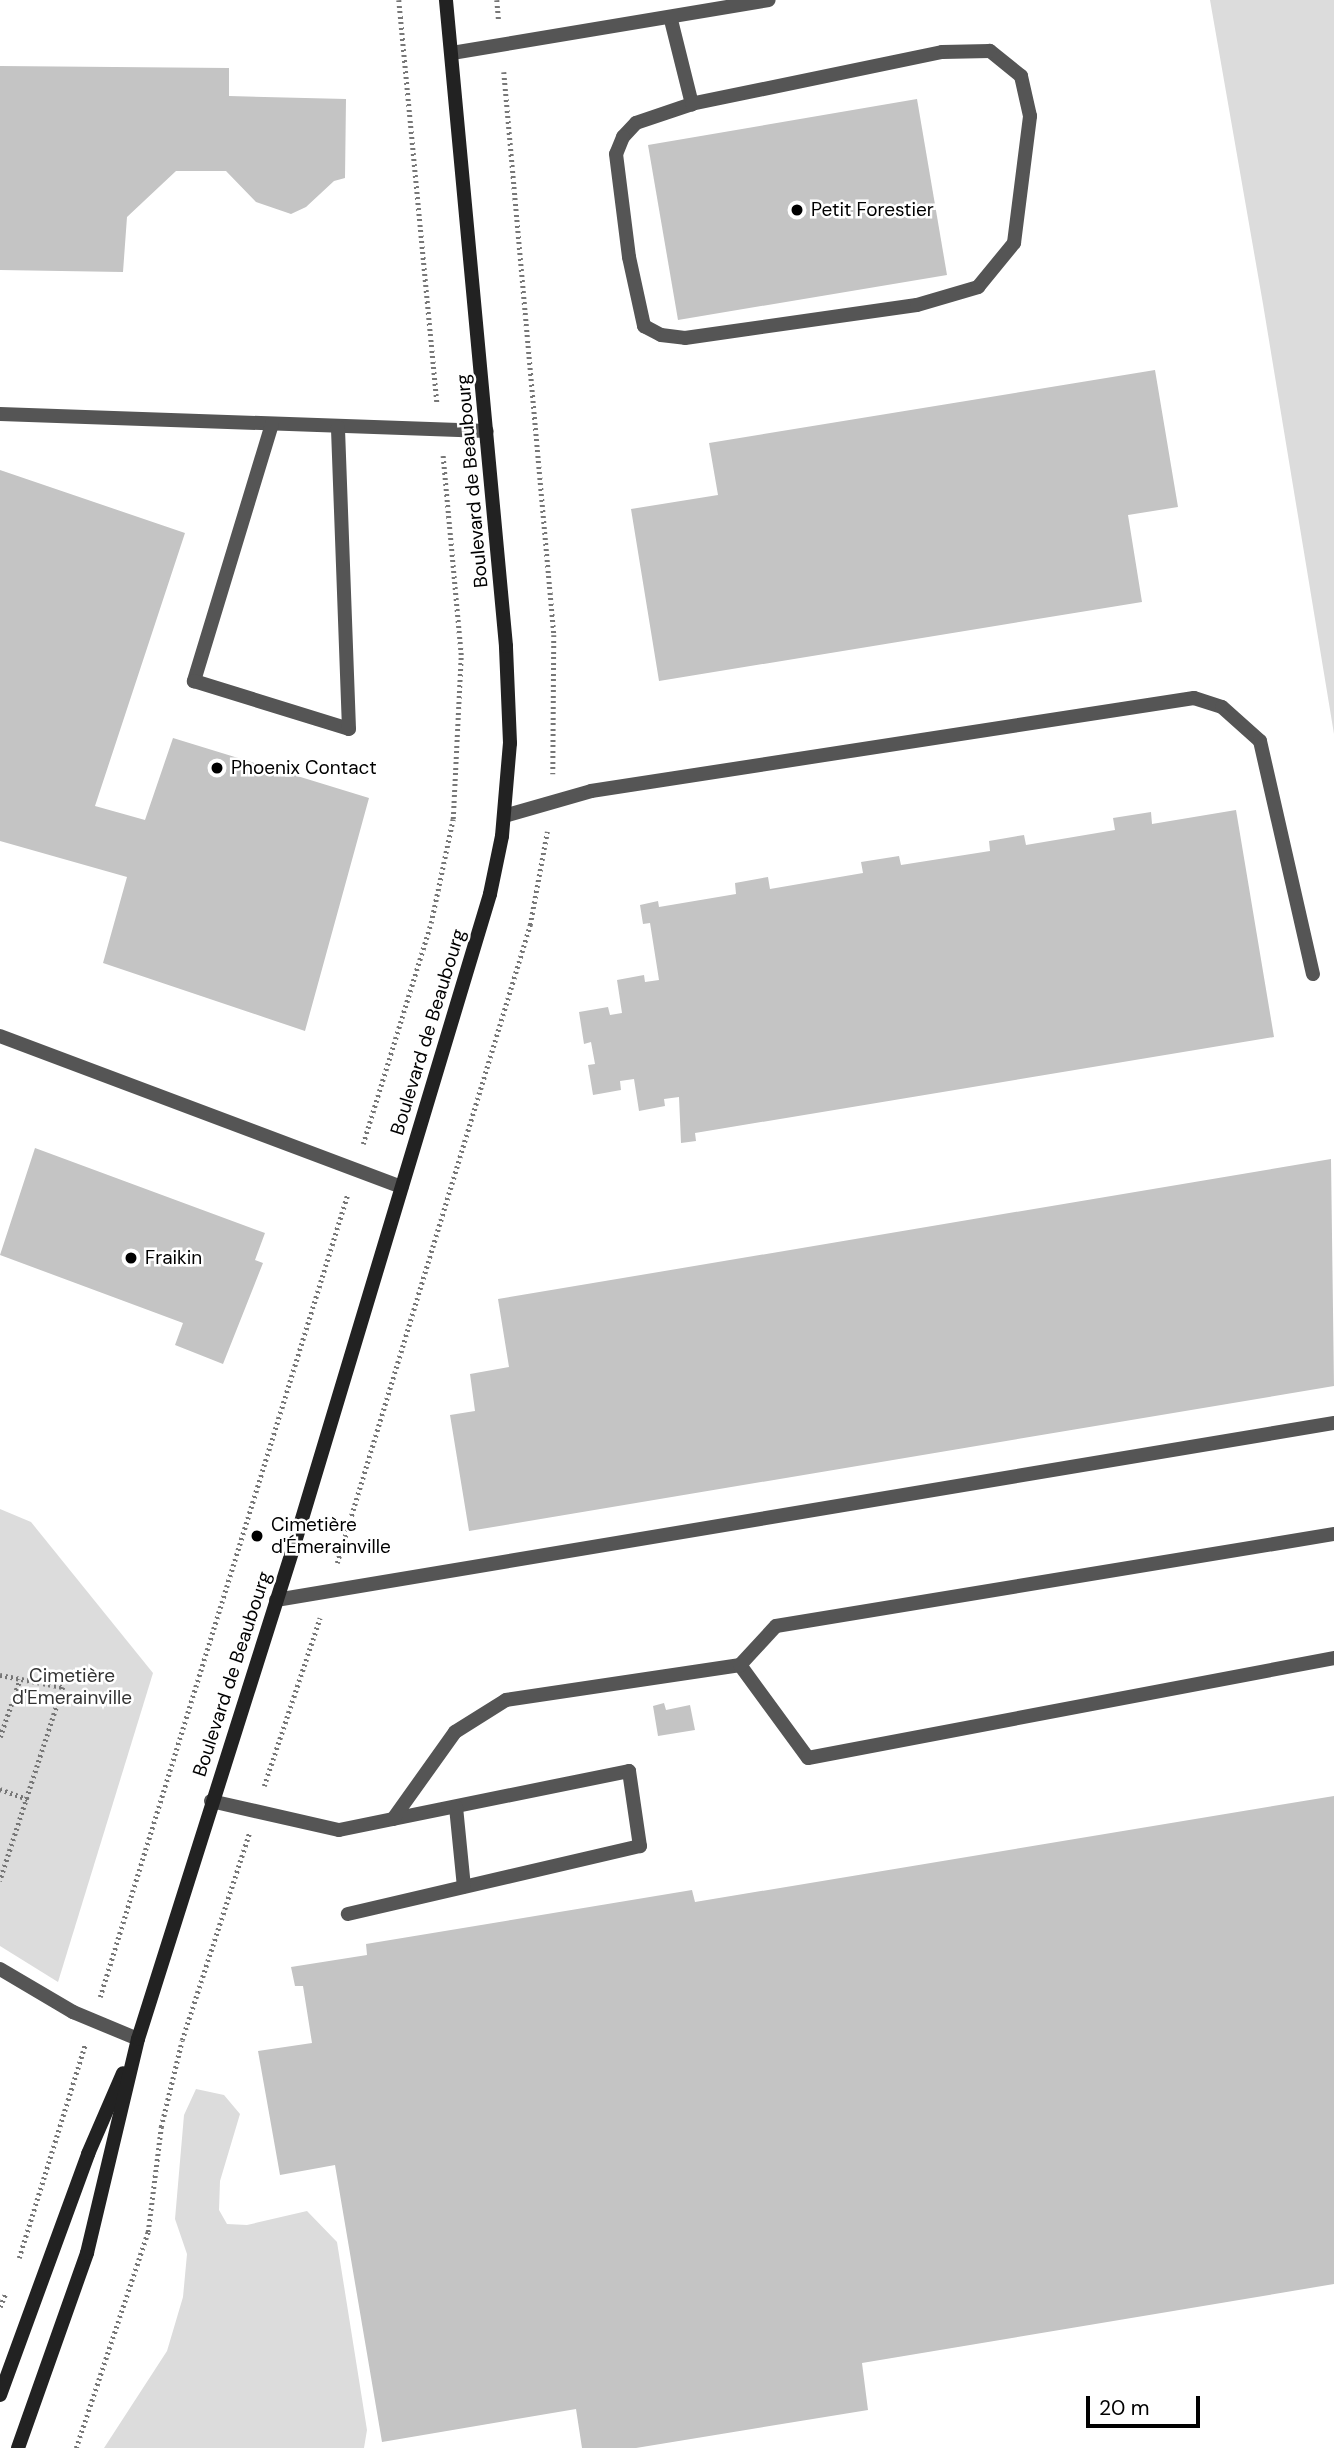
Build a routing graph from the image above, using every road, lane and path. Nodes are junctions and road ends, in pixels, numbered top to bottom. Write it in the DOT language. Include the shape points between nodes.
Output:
graph roads {
  1 [pos="446,0"];
  2 [pos="769,0"];
  3 [pos="671,20"];
  4 [pos="452,53"];
  5 [pos="692,104"];
  6 [pos="0,414"];
  7 [pos="272,424"];
  8 [pos="338,427"];
  9 [pos="487,431"];
  10 [pos="504,816"];
  11 [pos="1313,974"];
  12 [pos="0,1037"];
  13 [pos="402,1187"];
  14 [pos="1334,1423"];
  15 [pos="1334,1534"];
  16 [pos="276,1600"];
  17 [pos="1334,1658"];
  18 [pos="740,1665"];
  19 [pos="0,1675"];
  20 [pos="20,1679"];
  21 [pos="0,1737"];
  22 [pos="0,1789"];
  23 [pos="28,1799"];
  24 [pos="211,1801"];
  25 [pos="456,1807"];
  26 [pos="393,1819"];
  27 [pos="0,1881"];
  28 [pos="464,1887"];
  29 [pos="348,1914"];
  30 [pos="0,1969"];
  31 [pos="138,2039"];
  32 [pos="0,2395"];
  33 [pos="18,2448"];
  1 -- 4 [label="main road, Boulevard de Beaubourg"];
  2 -- 3 [label="street"];
  3 -- 4 [label="street"];
  3 -- 5 [label="street"];
  4 -- 9 [label="main road, Boulevard de Beaubourg"];
  5 -- 5 [label="street" via="636,123 616,154 638,310 644,326 661,335 685,338 956,295 978,287 1014,243 1030,116 1021,76 990,51 942,52"];
  6 -- 7 [label="street"];
  7 -- 8 [label="street"];
  7 -- 8 [label="street" via="194,681 349,729"];
  8 -- 9 [label="street"];
  9 -- 10 [label="main road, Boulevard de Beaubourg" via="506,646 510,743"];
  10 -- 11 [label="street" via="591,791 1194,698 1222,707 1260,741"];
  10 -- 13 [label="main road, Boulevard de Beaubourg" via="490,894"];
  12 -- 13 [label="street"];
  13 -- 16 [label="main road, Boulevard de Beaubourg"];
  14 -- 16 [label="street"];
  15 -- 18 [label="street" via="776,1626"];
  16 -- 24 [label="main road, Boulevard de Beaubourg"];
  17 -- 18 [label="street" via="808,1758"];
  18 -- 26 [label="street" via="506,1700 455,1732"];
  19 -- 20 [label="path"];
  20 -- 21 [label="path"];
  20 -- 23 [label="path" via="63,1687"];
  22 -- 23 [label="path"];
  23 -- 27 [label="path"];
  24 -- 26 [label="street" via="339,1830"];
  24 -- 31 [label="main road, Boulevard de Beaubourg"];
  25 -- 26 [label="street"];
  25 -- 28 [label="street"];
  25 -- 28 [label="street" via="629,1771 640,1846"];
  28 -- 29 [label="street"];
  30 -- 31 [label="street" via="73,2012"];
  31 -- 32 [label="main road, Boulevard de Beaubourg" via="88,2154"];
  31 -- 33 [label="main road, Boulevard de Beaubourg" via="87,2253"];
}
